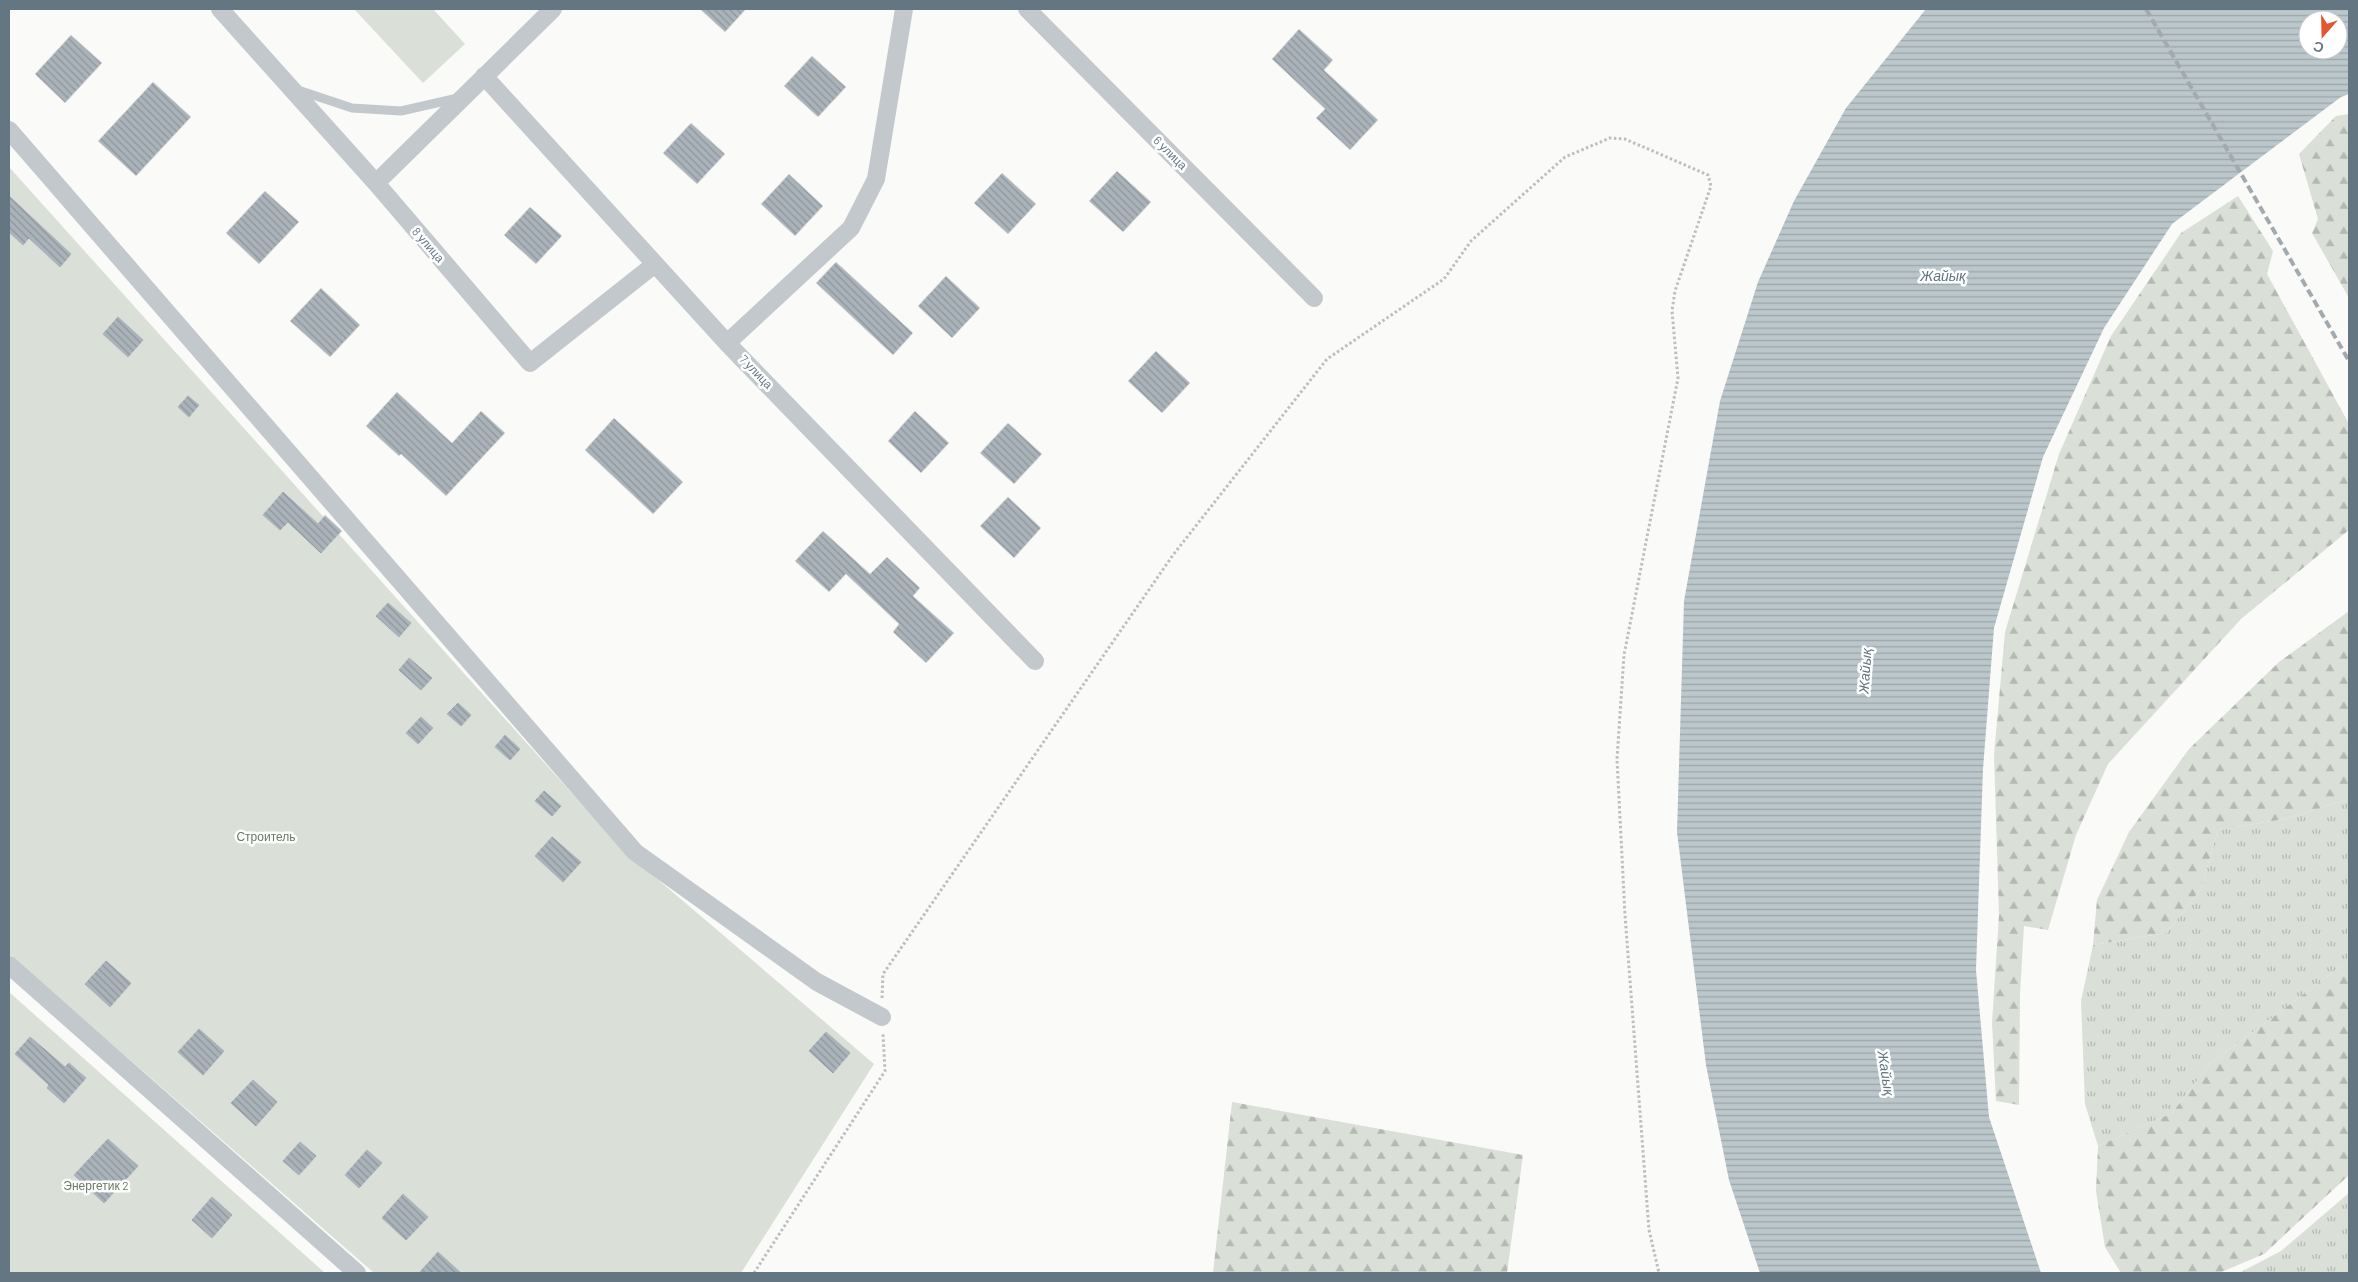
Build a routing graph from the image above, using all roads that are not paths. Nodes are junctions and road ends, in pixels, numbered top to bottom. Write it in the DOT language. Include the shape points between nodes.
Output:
graph roads {
  1 [pos="220,9"];
  2 [pos="553,9"];
  3 [pos="904,9"];
  4 [pos="1027,9"];
  5 [pos="484,76"];
  6 [pos="289,87"];
  7 [pos="463,97"];
  8 [pos="9,130"];
  9 [pos="376,183"];
  10 [pos="655,264"];
  11 [pos="1314,298"];
  12 [pos="728,343"];
  13 [pos="1035,661"];
  14 [pos="9,965"];
  15 [pos="882,1017"];
  16 [pos="357,1273"];
  1 -- 6 [label="street, 8 улица"];
  2 -- 5 [label="street"];
  3 -- 12 [label="street" via="876,179 851,228"];
  4 -- 11 [label="street, 6 улица"];
  5 -- 7 [label="street"];
  5 -- 10 [label="street, 7 улица"];
  6 -- 7 [label="lane" via="352,108 401,111"];
  6 -- 9 [label="street, 8 улица"];
  7 -- 9 [label="street"];
  8 -- 15 [label="street" via="635,852 816,982"];
  9 -- 10 [label="street, 8 улица" via="530,363"];
  10 -- 12 [label="street, 7 улица"];
  12 -- 13 [label="street, 7 улица"];
  14 -- 16 [label="street"];
}
